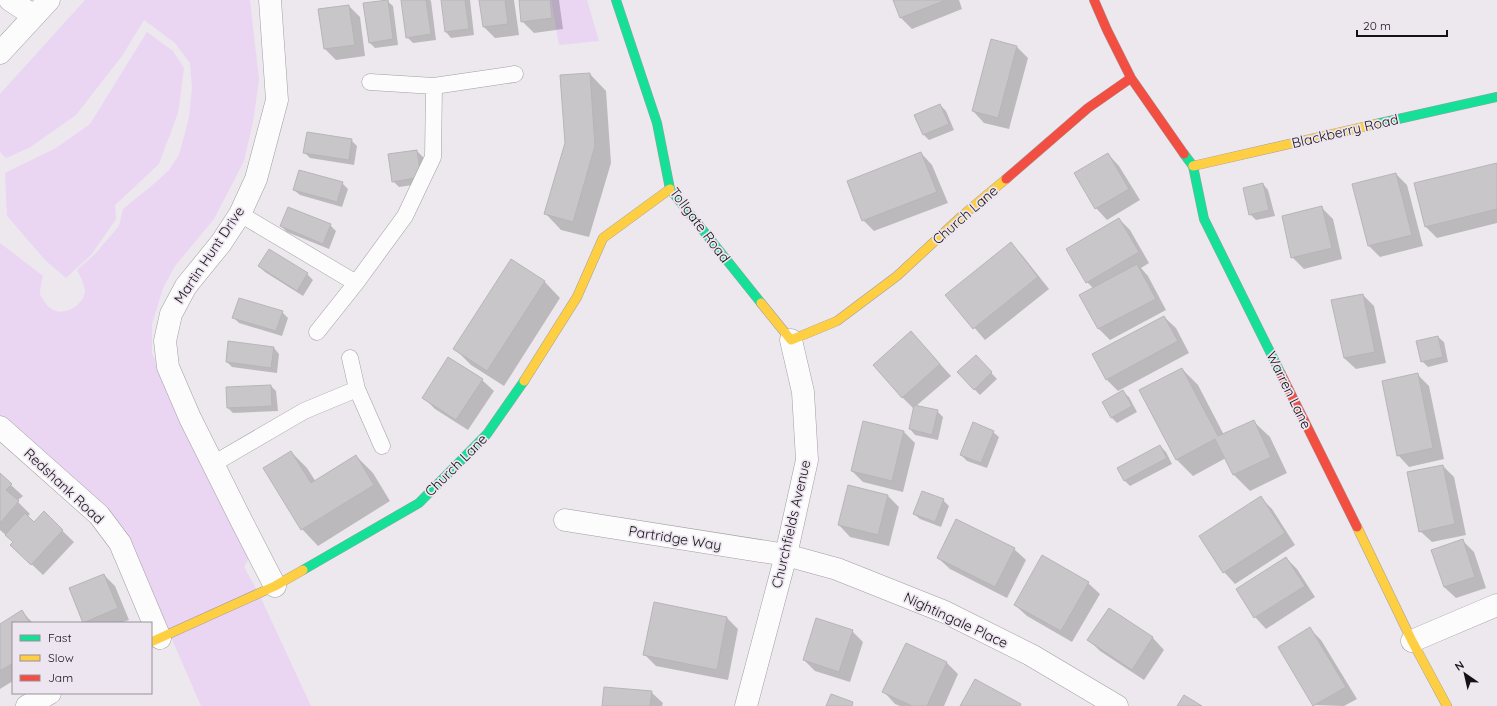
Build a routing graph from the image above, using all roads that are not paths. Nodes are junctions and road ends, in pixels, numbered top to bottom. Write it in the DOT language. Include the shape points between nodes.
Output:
graph roads {
  1 [pos="10,0"];
  2 [pos="49,0"];
  3 [pos="270,0"];
  4 [pos="616,0"];
  5 [pos="1094,0"];
  6 [pos="34,16"];
  7 [pos="0,54"];
  8 [pos="515,74"];
  9 [pos="1132,78"];
  10 [pos="370,82"];
  11 [pos="434,86"];
  12 [pos="1497,97"];
  13 [pos="1193,166"];
  14 [pos="670,189"];
  15 [pos="240,214"];
  16 [pos="356,283"];
  17 [pos="317,332"];
  18 [pos="791,340"];
  19 [pos="350,358"];
  20 [pos="358,390"];
  21 [pos="0,427"];
  22 [pos="382,446"];
  23 [pos="213,464"];
  24 [pos="565,520"];
  25 [pos="786,555"];
  26 [pos="275,586"];
  27 [pos="1497,605"];
  28 [pos="149,622"];
  29 [pos="152,629"];
  30 [pos="156,640"];
  31 [pos="1412,641"];
  32 [pos="48,694"];
  33 [pos="27,706"];
  34 [pos="746,706"];
  35 [pos="1117,706"];
  36 [pos="1447,706"];
  1 -- 6 [label="street"];
  2 -- 6 [label="street"];
  3 -- 15 [label="street, Martin Hunt Drive" via="277,100 256,179"];
  4 -- 14 [label="street, Tollgate Road" via="657,123"];
  5 -- 9 [label="street, Warren Lane"];
  6 -- 7 [label="street"];
  8 -- 11 [label="lane"];
  9 -- 13 [label="street, Warren Lane"];
  9 -- 18 [label="street, Church Lane" via="1088,108 897,276 838,321"];
  10 -- 11 [label="lane"];
  11 -- 16 [label="lane" via="433,157 406,216"];
  12 -- 13 [label="street, Blackberry Road"];
  13 -- 31 [label="street, Warren Lane" via="1204,219"];
  14 -- 18 [label="street, Tollgate Road"];
  14 -- 26 [label="street, Church Lane" via="603,238 578,297 533,369 487,434 419,503"];
  15 -- 16 [label="lane"];
  15 -- 23 [label="street, Martin Hunt Drive" via="221,243 186,286 171,314 165,341 168,367"];
  16 -- 17 [label="lane"];
  18 -- 25 [label="street, Churchfields Avenue" via="804,392 807,460"];
  19 -- 20 [label="lane"];
  20 -- 22 [label="lane"];
  20 -- 23 [label="lane" via="304,411"];
  21 -- 28 [label="street, Redshank Road" via="99,515 120,543"];
  23 -- 26 [label="street, Martin Hunt Drive"];
  24 -- 25 [label="street, Partridge Way"];
  25 -- 34 [label="street, Churchfields Avenue"];
  25 -- 35 [label="street, Nightingale Place" via="837,569 946,612 1031,655"];
  26 -- 30 [label="street, Church Lane"];
  27 -- 31 [label="street"];
  29 -- 30 [label="street, Redshank Road"];
  31 -- 36 [label="street, Warren Lane"];
  32 -- 33 [label="street"];
}
